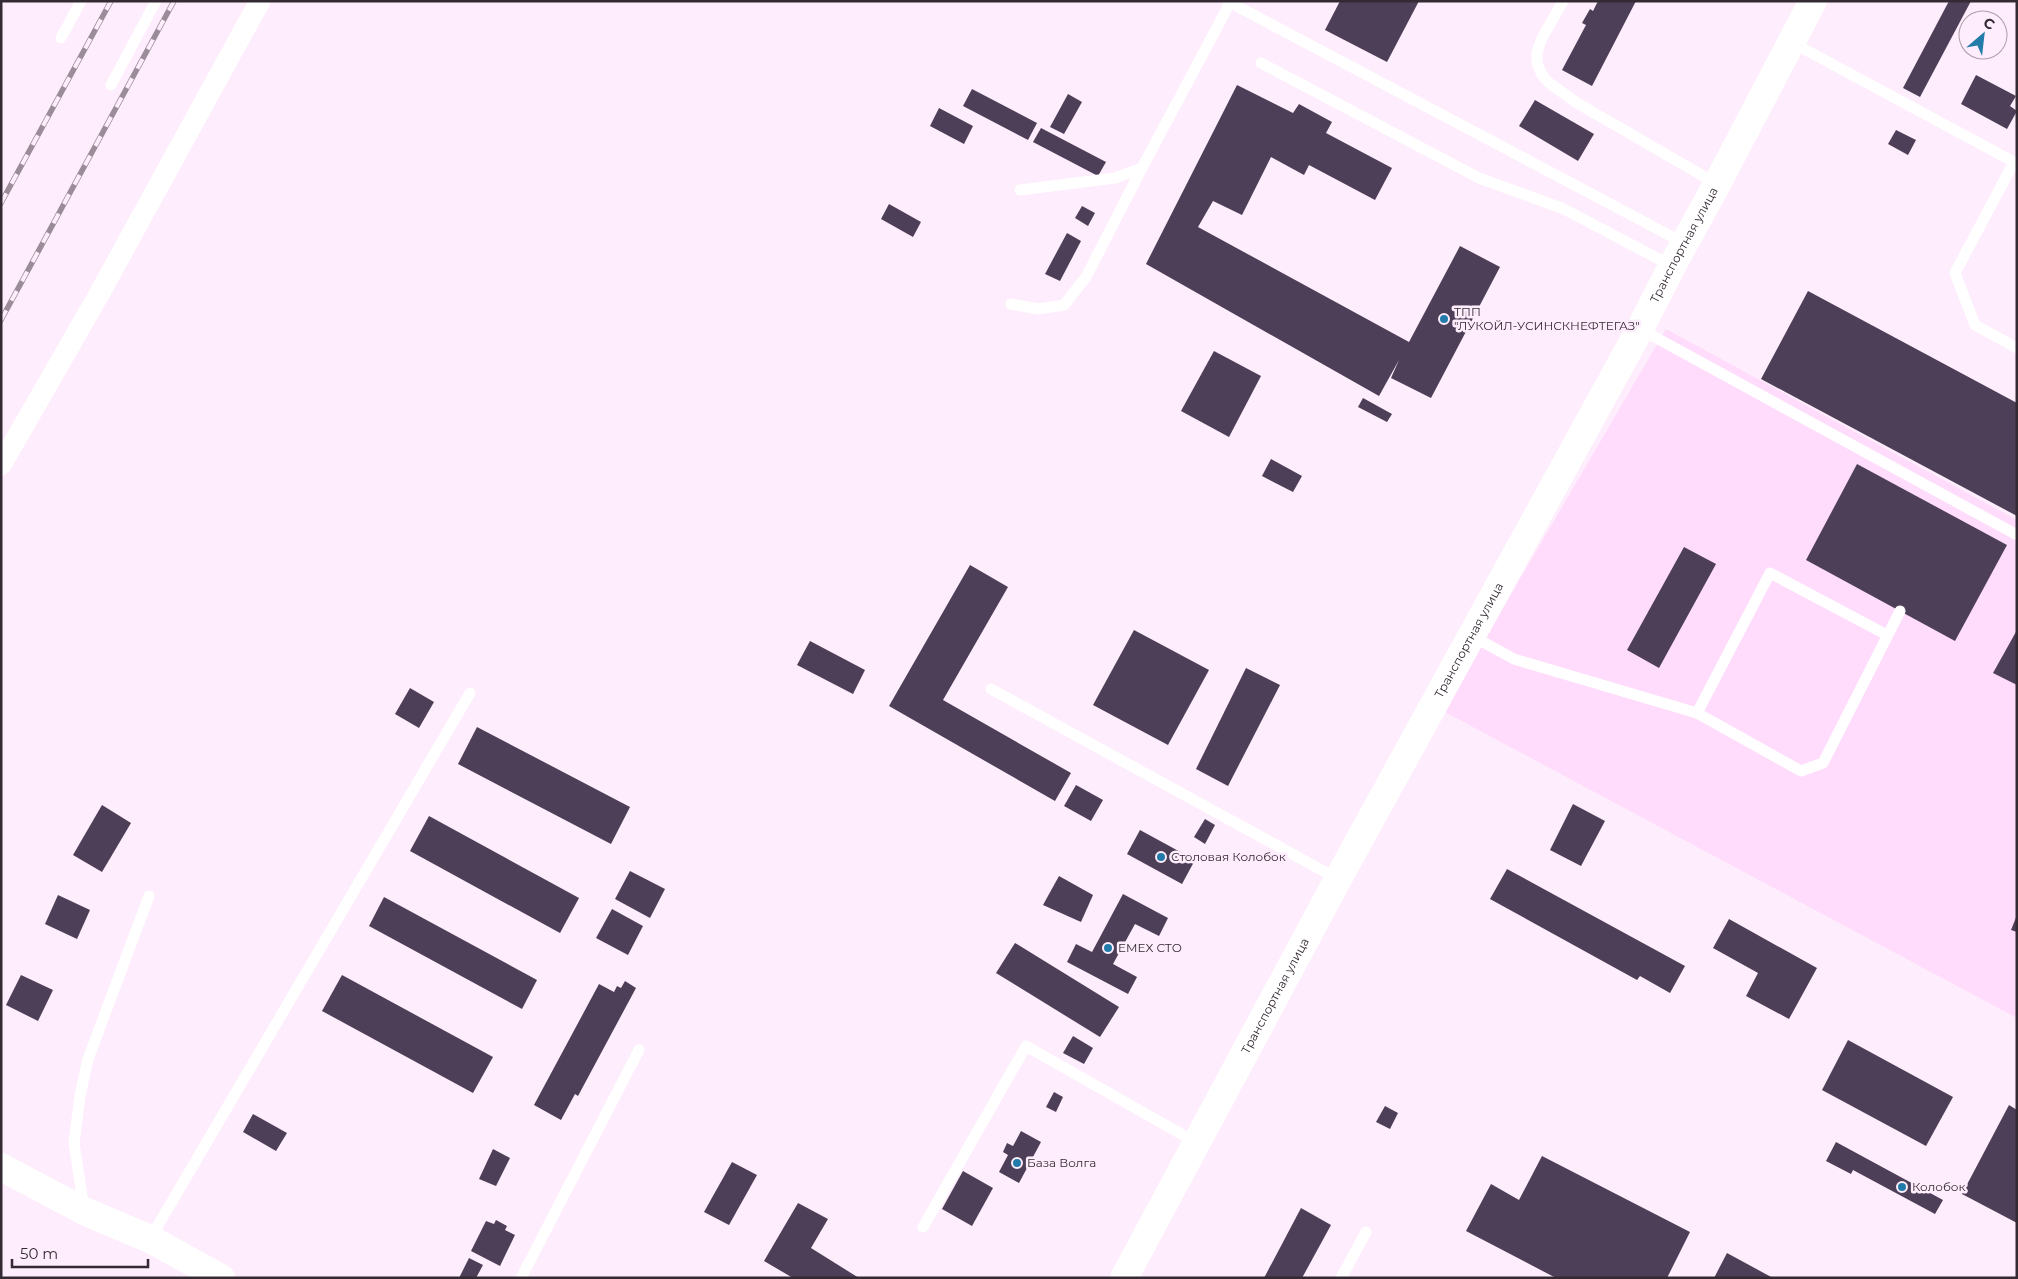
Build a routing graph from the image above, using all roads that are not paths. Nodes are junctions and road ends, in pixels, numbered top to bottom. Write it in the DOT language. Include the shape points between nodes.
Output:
graph roads {
  1 [pos="80,1"];
  2 [pos="156,1"];
  3 [pos="260,1"];
  4 [pos="1563,1"];
  5 [pos="1813,1"];
  6 [pos="1228,2"];
  7 [pos="60,38"];
  8 [pos="1791,42"];
  9 [pos="1261,62"];
  10 [pos="110,84"];
  11 [pos="1142,168"];
  12 [pos="1717,184"];
  13 [pos="1020,190"];
  14 [pos="1678,254"];
  15 [pos="1011,304"];
  16 [pos="1640,329"];
  17 [pos="2017,348"];
  18 [pos="1,465"];
  19 [pos="2017,535"];
  20 [pos="1900,610"];
  21 [pos="1887,635"];
  22 [pos="1472,636"];
  23 [pos="991,689"];
  24 [pos="470,693"];
  25 [pos="1697,713"];
  26 [pos="1338,879"];
  27 [pos="148,896"];
  28 [pos="639,1050"];
  29 [pos="1197,1143"];
  30 [pos="1,1167"];
  31 [pos="84,1211"];
  32 [pos="923,1227"];
  33 [pos="1366,1232"];
  34 [pos="150,1238"];
  35 [pos="221,1278"];
  36 [pos="521,1278"];
  37 [pos="1124,1278"];
  38 [pos="1341,1278"];
  1 -- 7 [label="lane"];
  2 -- 10 [label="lane"];
  3 -- 18 [label="street"];
  4 -- 12 [label="lane" via="1537,52 1542,75 1577,103"];
  5 -- 8 [label="street, Транспортная улица"];
  6 -- 11 [label="lane"];
  6 -- 14 [label="lane"];
  8 -- 12 [label="street, Транспортная улица"];
  8 -- 17 [label="lane" via="2014,162 1955,272 1975,325"];
  9 -- 14 [label="lane" via="1479,178"];
  11 -- 13 [label="lane" via="1116,178"];
  11 -- 15 [label="lane" via="1086,277 1064,305 1038,309"];
  12 -- 14 [label="street, Транспортная улица"];
  14 -- 16 [label="street, Транспортная улица"];
  16 -- 19 [label="lane"];
  16 -- 22 [label="street, Транспортная улица"];
  20 -- 21 [label="lane"];
  21 -- 25 [label="lane" via="1823,763 1801,771"];
  21 -- 25 [label="lane" via="1770,574"];
  22 -- 25 [label="lane" via="1514,659"];
  22 -- 26 [label="street, Транспортная улица"];
  23 -- 26 [label="lane"];
  24 -- 34 [label="lane"];
  26 -- 29 [label="street, Транспортная улица"];
  27 -- 31 [label="lane" via="88,1059 80,1096 74,1143"];
  28 -- 36 [label="lane"];
  29 -- 32 [label="lane" via="1026,1046"];
  29 -- 37 [label="street, Транспортная улица"];
  30 -- 31 [label="street"];
  31 -- 34 [label="street"];
  33 -- 38 [label="lane"];
  34 -- 35 [label="street"];
}
